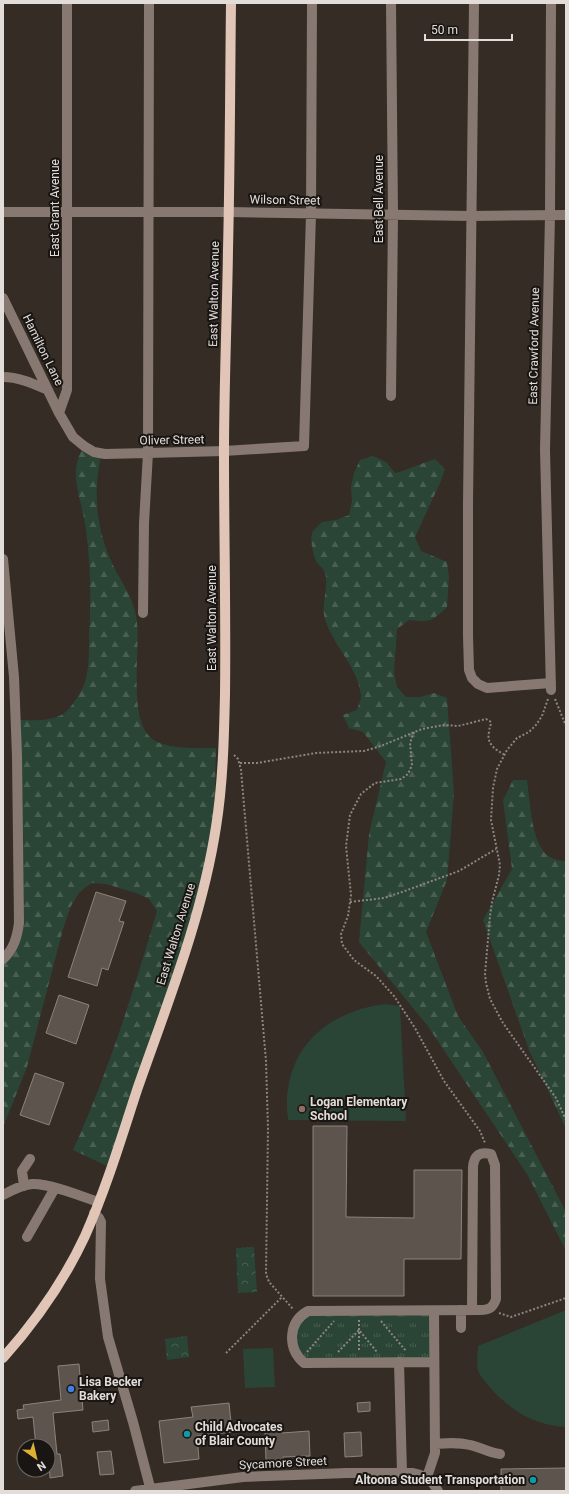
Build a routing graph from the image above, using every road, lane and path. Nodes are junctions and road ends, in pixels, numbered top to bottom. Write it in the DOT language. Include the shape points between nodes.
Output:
graph roads {
  1 [pos="67,3"];
  2 [pos="149,3"];
  3 [pos="231,3"];
  4 [pos="312,3"];
  5 [pos="391,3"];
  6 [pos="474,3"];
  7 [pos="551,3"];
  8 [pos="3,212"];
  9 [pos="68,212"];
  10 [pos="148,212"];
  11 [pos="229,212"];
  12 [pos="311,214"];
  13 [pos="393,215"];
  14 [pos="550,215"];
  15 [pos="566,215"];
  16 [pos="471,216"];
  17 [pos="3,298"];
  18 [pos="3,377"];
  19 [pos="48,390"];
  20 [pos="391,396"];
  21 [pos="59,412"];
  22 [pos="224,451"];
  23 [pos="148,453"];
  24 [pos="3,559"];
  25 [pos="143,613"];
  26 [pos="551,686"];
  27 [pos="566,726"];
  28 [pos="414,732"];
  29 [pos="224,750"];
  30 [pos="505,755"];
  31 [pos="240,763"];
  32 [pos="496,849"];
  33 [pos="350,902"];
  34 [pos="3,959"];
  35 [pos="566,1120"];
  36 [pos="487,1153"];
  37 [pos="30,1159"];
  38 [pos="24,1186"];
  39 [pos="55,1188"];
  40 [pos="3,1195"];
  41 [pos="98,1202"];
  42 [pos="94,1213"];
  43 [pos="27,1237"];
  44 [pos="282,1297"];
  45 [pos="566,1298"];
  46 [pos="494,1306"];
  47 [pos="461,1310"];
  48 [pos="472,1310"];
  49 [pos="343,1311"];
  50 [pos="359,1311"];
  51 [pos="373,1311"];
  52 [pos="434,1311"];
  53 [pos="300,1317"];
  54 [pos="461,1328"];
  55 [pos="359,1330"];
  56 [pos="226,1353"];
  57 [pos="3,1358"];
  58 [pos="301,1360"];
  59 [pos="328,1362"];
  60 [pos="359,1362"];
  61 [pos="386,1362"];
  62 [pos="399,1362"];
  63 [pos="414,1362"];
  64 [pos="434,1362"];
  65 [pos="435,1444"];
  66 [pos="500,1454"];
  67 [pos="402,1473"];
  68 [pos="429,1479"];
  69 [pos="151,1490"];
  70 [pos="134,1491"];
  71 [pos="438,1491"];
  1 -- 9 [label="street, East Grant Avenue"];
  2 -- 10 [label="street"];
  3 -- 11 [label="main road, East Walton Avenue"];
  4 -- 12 [label="street"];
  5 -- 13 [label="street, East Bell Avenue"];
  6 -- 16 [label="street"];
  7 -- 14 [label="street, East Crawford Avenue"];
  8 -- 9 [label="street, Wilson Street"];
  9 -- 10 [label="street, Wilson Street"];
  9 -- 21 [label="street, East Grant Avenue" via="67,390"];
  10 -- 11 [label="street, Wilson Street"];
  10 -- 23 [label="street"];
  11 -- 12 [label="street, Wilson Street"];
  11 -- 22 [label="main road, East Walton Avenue"];
  12 -- 13 [label="street, Wilson Street"];
  12 -- 22 [label="street, Oliver Street" via="304,446"];
  13 -- 16 [label="street, Wilson Street"];
  13 -- 20 [label="street, East Bell Avenue"];
  14 -- 15 [label="street, Wilson Street"];
  14 -- 16 [label="street, Wilson Street"];
  14 -- 26 [label="street, East Crawford Avenue" via="545,450"];
  16 -- 26 [label="street" via="469,670 472,678 487,688"];
  17 -- 19 [label="street, Hamilton Lane"];
  18 -- 19 [label="street" via="33,383"];
  19 -- 21 [label="street, Hamilton Lane"];
  21 -- 23 [label="street, Oliver Street" via="73,437 94,452"];
  22 -- 23 [label="street, Oliver Street"];
  22 -- 29 [label="main road, East Walton Avenue"];
  23 -- 25 [label="street"];
  24 -- 34 [label="street" via="13,670 17,756 19,923 13,947"];
  26 -- 27 [label="path"];
  26 -- 30 [label="path" via="542,716 536,726 517,738"];
  28 -- 30 [label="path" via="486,719 490,722 489,741 495,750"];
  28 -- 31 [label="path" via="364,751 316,753 256,763"];
  28 -- 33 [label="path" via="410,743 412,765 408,774 401,779 375,783 360,794 350,815 346,846"];
  29 -- 31 [label="path"];
  29 -- 41 [label="main road, East Walton Avenue" via="217,825 198,908 181,967"];
  30 -- 32 [label="path" via="497,769 491,804"];
  31 -- 44 [label="path" via="266,1061 266,1274 269,1282"];
  32 -- 33 [label="path" via="459,871 402,892 384,898"];
  32 -- 35 [label="path" via="500,865 490,916 485,974 490,999 503,1023 556,1098"];
  33 -- 36 [label="path" via="341,934 342,944 354,960 376,976 394,996 444,1081 480,1131"];
  36 -- 46 [label="street" via="491,1154 495,1165"];
  36 -- 48 [label="street" via="476,1156 473,1168"];
  37 -- 38 [label="street" via="22,1171"];
  38 -- 39 [label="street" via="32,1184"];
  38 -- 40 [label="street"];
  39 -- 41 [label="street"];
  39 -- 43 [label="street"];
  41 -- 42 [label="main road, East Walton Avenue"];
  42 -- 57 [label="main road, East Walton Avenue" via="72,1260 42,1310"];
  42 -- 69 [label="street" via="101,1222 100,1279 108,1337"];
  44 -- 53 [label="path"];
  44 -- 56 [label="path"];
  45 -- 46 [label="path" via="511,1317 500,1315"];
  46 -- 48 [label="street" via="489,1310"];
  47 -- 48 [label="street"];
  47 -- 52 [label="street"];
  47 -- 54 [label="street"];
  49 -- 50 [label="street"];
  49 -- 53 [label="street" via="308,1311"];
  49 -- 58 [label="path"];
  50 -- 51 [label="street"];
  50 -- 55 [label="path"];
  51 -- 52 [label="street"];
  51 -- 63 [label="path"];
  52 -- 64 [label="street"];
  53 -- 58 [label="street" via="293,1328 292,1338 294,1349"];
  55 -- 59 [label="path"];
  55 -- 60 [label="path"];
  55 -- 61 [label="path"];
  58 -- 59 [label="street" via="304,1363"];
  59 -- 60 [label="street"];
  60 -- 61 [label="street"];
  61 -- 62 [label="street"];
  62 -- 63 [label="street"];
  62 -- 67 [label="street"];
  63 -- 64 [label="street"];
  64 -- 65 [label="street"];
  65 -- 66 [label="street" via="461,1443"];
  65 -- 68 [label="street"];
  67 -- 68 [label="street, Sycamore Street"];
  67 -- 69 [label="street, Sycamore Street" via="243,1477"];
  68 -- 71 [label="street"];
  69 -- 70 [label="street, Sycamore Street"];
}
